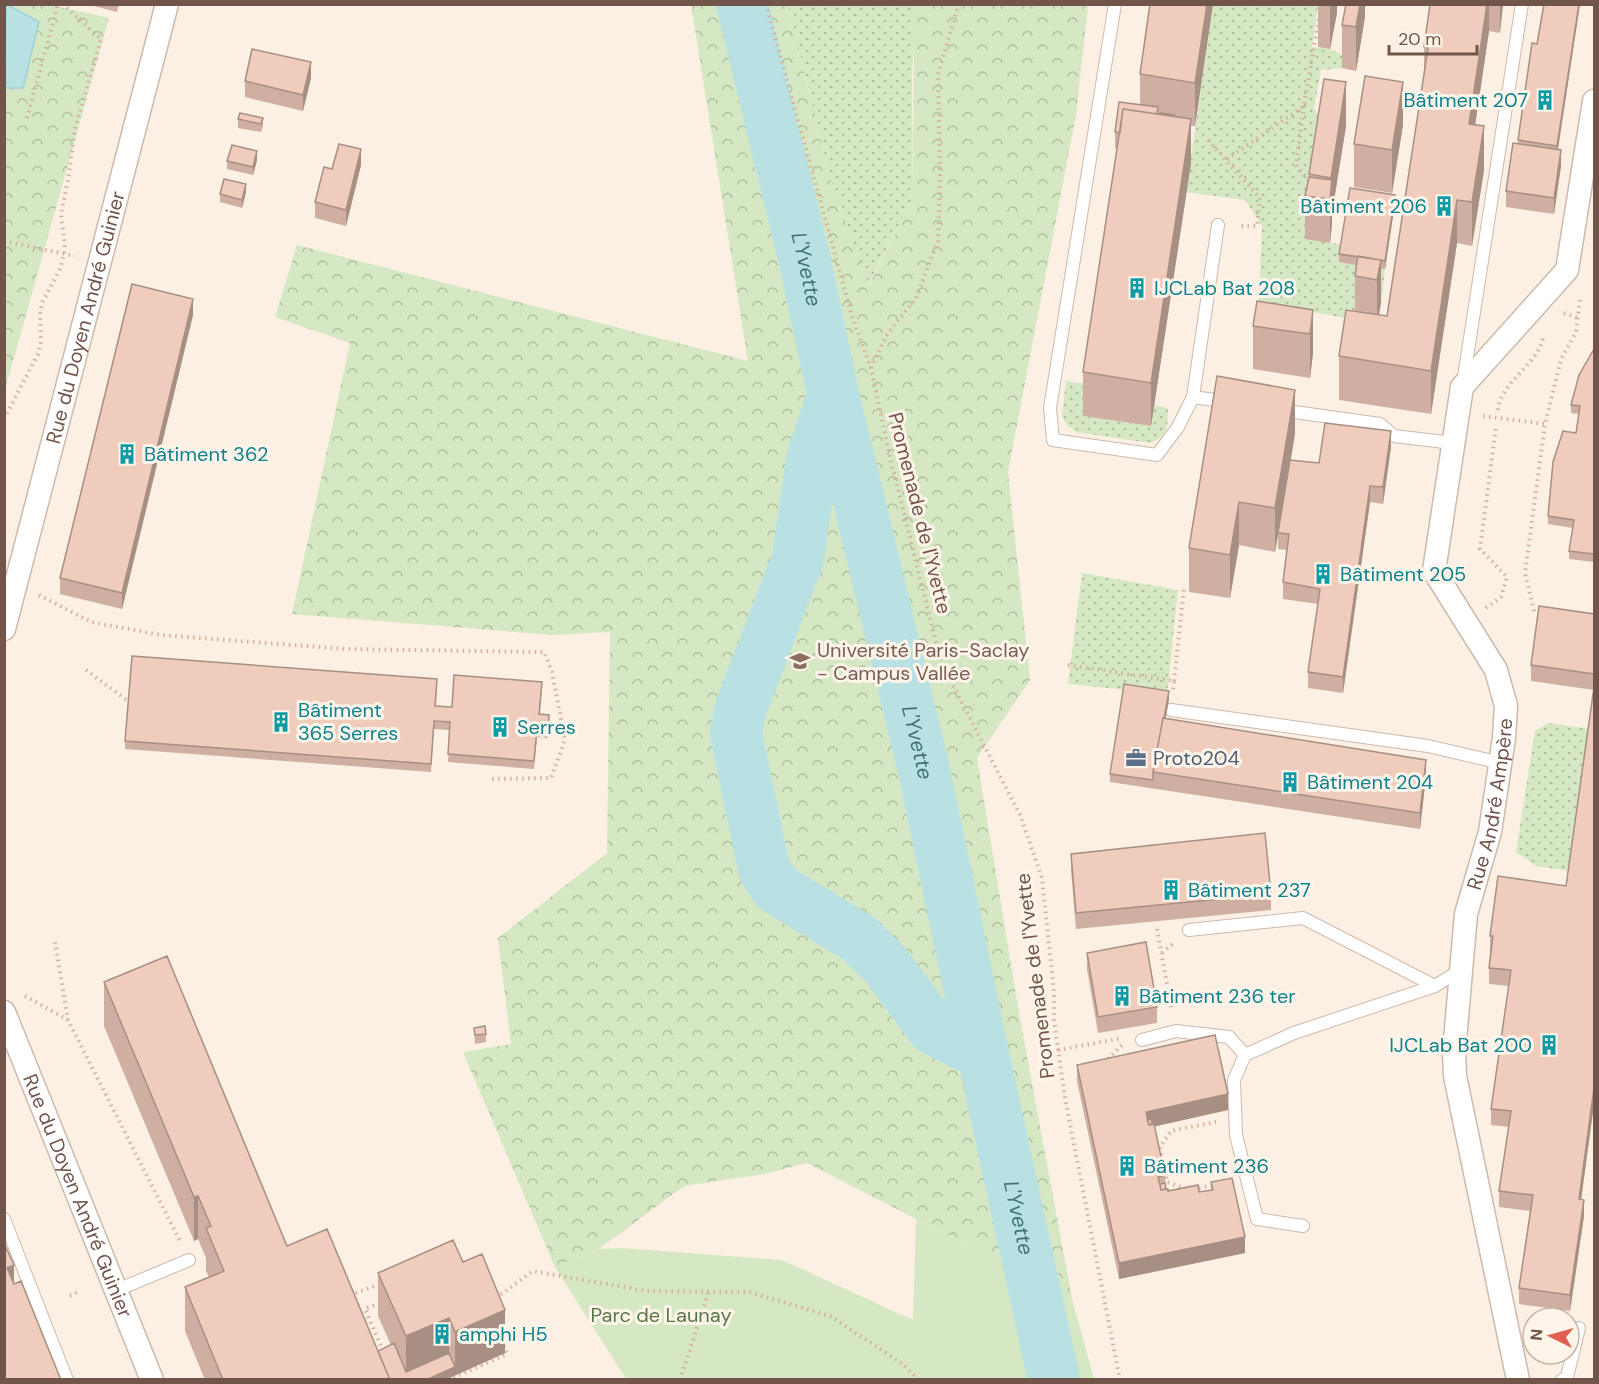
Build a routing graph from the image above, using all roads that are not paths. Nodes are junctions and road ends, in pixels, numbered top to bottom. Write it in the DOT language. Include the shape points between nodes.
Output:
graph roads {
  1 [pos="167,4"];
  2 [pos="1115,4"];
  3 [pos="1522,4"];
  4 [pos="1594,101"];
  5 [pos="1224,225"];
  6 [pos="1462,387"];
  7 [pos="1192,397"];
  8 [pos="1243,404"];
  9 [pos="1266,408"];
  10 [pos="1453,443"];
  11 [pos="4,629"];
  12 [pos="1171,710"];
  13 [pos="1501,763"];
  14 [pos="1189,930"];
  15 [pos="1462,969"];
  16 [pos="1435,986"];
  17 [pos="4,1012"];
  18 [pos="1136,1038"];
  19 [pos="1245,1055"];
  20 [pos="4,1219"];
  21 [pos="1302,1226"];
  22 [pos="189,1260"];
  23 [pos="117,1290"];
  24 [pos="1570,1366"];
  25 [pos="67,1380"];
  26 [pos="152,1380"];
  27 [pos="1518,1380"];
  28 [pos="1562,1380"];
  1 -- 11 [label="street, Rue du Doyen André Guinier"];
  2 -- 7 [label="lane" via="1050,408 1053,440 1157,455 1178,427"];
  3 -- 6 [label="lane"];
  4 -- 6 [label="street" via="1567,270"];
  5 -- 7 [label="lane"];
  6 -- 10 [label="street, Rue André Ampère"];
  7 -- 8 [label="lane"];
  9 -- 10 [label="lane" via="1380,424 1394,436"];
  10 -- 13 [label="street, Rue André Ampère" via="1434,571 1496,670 1506,706"];
  12 -- 13 [label="lane" via="1428,746"];
  13 -- 15 [label="street, Rue André Ampère" via="1490,832 1466,914"];
  14 -- 16 [label="lane" via="1303,918"];
  15 -- 16 [label="lane"];
  15 -- 27 [label="street, Rue André Ampère" via="1455,1076"];
  16 -- 19 [label="lane" via="1294,1033"];
  17 -- 23 [label="street, Rue du Doyen André Guinier"];
  18 -- 19 [label="lane" via="1176,1031 1229,1037"];
  19 -- 21 [label="lane" via="1234,1080 1236,1135 1257,1219"];
  20 -- 25 [label="lane"];
  22 -- 23 [label="lane"];
  23 -- 26 [label="street, Rue du Doyen André Guinier"];
  24 -- 28 [label="lane"];
}
